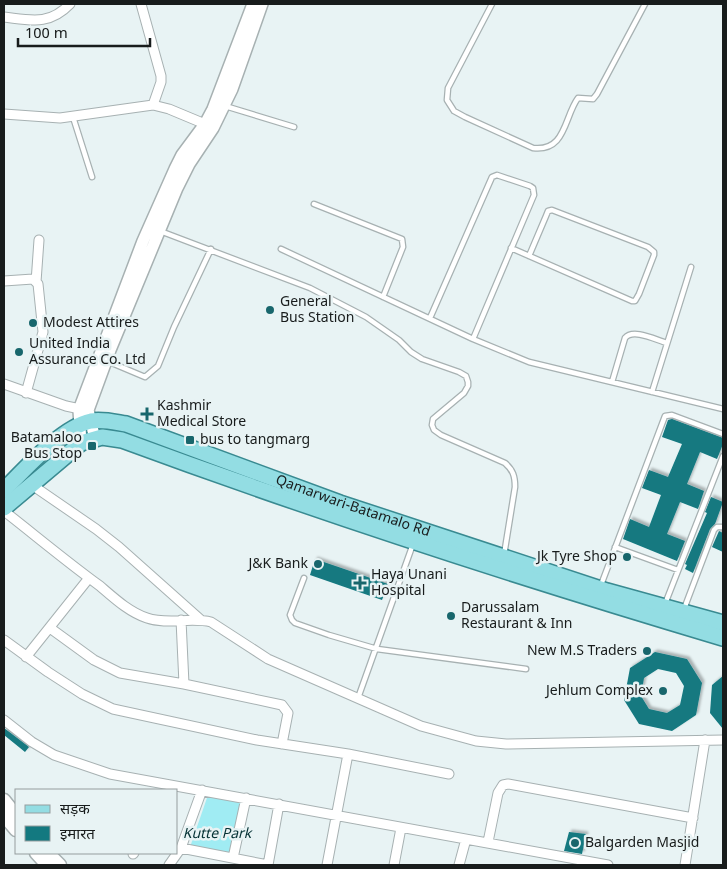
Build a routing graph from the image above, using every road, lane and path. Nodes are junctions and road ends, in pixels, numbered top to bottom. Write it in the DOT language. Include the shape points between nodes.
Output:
graph roads {
  1 [pos="70,4"];
  2 [pos="141,4"];
  3 [pos="253,4"];
  4 [pos="262,4"];
  5 [pos="492,4"];
  6 [pos="646,4"];
  7 [pos="4,17"];
  8 [pos="153,104"];
  9 [pos="224,106"];
  10 [pos="4,114"];
  11 [pos="73,117"];
  12 [pos="205,124"];
  13 [pos="294,127"];
  14 [pos="92,177"];
  15 [pos="314,204"];
  16 [pos="160,231"];
  17 [pos="39,240"];
  18 [pos="511,248"];
  19 [pos="281,249"];
  20 [pos="210,250"];
  21 [pos="529,256"];
  22 [pos="691,267"];
  23 [pos="4,281"];
  24 [pos="36,282"];
  25 [pos="383,297"];
  26 [pos="430,318"];
  27 [pos="473,339"];
  28 [pos="667,343"];
  29 [pos="106,361"];
  30 [pos="612,382"];
  31 [pos="4,384"];
  32 [pos="26,392"];
  33 [pos="652,392"];
  34 [pos="723,409"];
  35 [pos="84,417"];
  36 [pos="723,434"];
  37 [pos="88,441"];
  38 [pos="723,456"];
  39 [pos="31,486"];
  40 [pos="4,490"];
  41 [pos="4,510"];
  42 [pos="723,527"];
  43 [pos="414,541"];
  44 [pos="615,547"];
  45 [pos="504,557"];
  46 [pos="678,570"];
  47 [pos="89,578"];
  48 [pos="304,578"];
  49 [pos="599,589"];
  50 [pos="663,607"];
  51 [pos="683,613"];
  52 [pos="181,620"];
  53 [pos="201,620"];
  54 [pos="723,623"];
  55 [pos="50,628"];
  56 [pos="723,638"];
  57 [pos="4,640"];
  58 [pos="377,649"];
  59 [pos="26,657"];
  60 [pos="526,669"];
  61 [pos="184,684"];
  62 [pos="358,698"];
  63 [pos="4,720"];
  64 [pos="705,740"];
  65 [pos="723,740"];
  66 [pos="282,744"];
  67 [pos="348,754"];
  68 [pos="448,774"];
  69 [pos="156,786"];
  70 [pos="202,790"];
  71 [pos="246,798"];
  72 [pos="4,800"];
  73 [pos="279,804"];
  74 [pos="15,814"];
  75 [pos="336,815"];
  76 [pos="4,816"];
  77 [pos="693,818"];
  78 [pos="401,828"];
  79 [pos="15,829"];
  80 [pos="466,839"];
  81 [pos="488,842"];
  82 [pos="181,848"];
  83 [pos="178,852"];
  84 [pos="37,854"];
  85 [pos="49,854"];
  86 [pos="177,854"];
  87 [pos="233,858"];
  88 [pos="47,865"];
  89 [pos="60,865"];
  90 [pos="169,865"];
  91 [pos="268,865"];
  92 [pos="327,865"];
  93 [pos="394,865"];
  94 [pos="459,865"];
  95 [pos="608,865"];
  96 [pos="685,865"];
  1 -- 7 [label="street" via="44,20"];
  2 -- 8 [label="street" via="161,76"];
  3 -- 12 [label="street"];
  4 -- 9 [label="street"];
  5 -- 6 [label="lane" via="448,88 447,100 454,111 465,117 541,149 557,141 578,98 593,99 597,94"];
  8 -- 11 [label="street"];
  8 -- 12 [label="street"];
  9 -- 13 [label="lane"];
  9 -- 16 [label="street" via="189,164"];
  10 -- 11 [label="street"];
  11 -- 14 [label="lane"];
  12 -- 35 [label="street" via="182,155 143,241"];
  15 -- 25 [label="lane" via="402,240 403,247"];
  16 -- 20 [label="lane"];
  16 -- 29 [label="street"];
  17 -- 24 [label="street"];
  18 -- 21 [label="lane"];
  18 -- 26 [label="lane" via="534,192 530,186 494,176"];
  18 -- 27 [label="lane"];
  19 -- 25 [label="lane"];
  20 -- 29 [label="lane" via="158,366 145,376"];
  20 -- 45 [label="lane" via="310,288 366,317 422,359 466,376 468,386 464,393 433,419 432,425 441,435 512,469 515,487"];
  21 -- 21 [label="lane" via="632,301 640,294 654,252 552,210 548,211"];
  22 -- 28 [label="lane"];
  23 -- 24 [label="street" via="29,279"];
  24 -- 32 [label="street" via="43,332"];
  25 -- 26 [label="lane"];
  26 -- 27 [label="lane"];
  27 -- 30 [label="lane" via="529,362"];
  28 -- 30 [label="lane" via="627,335"];
  28 -- 33 [label="lane"];
  29 -- 35 [label="street"];
  30 -- 33 [label="lane"];
  31 -- 32 [label="street"];
  32 -- 35 [label="street"];
  33 -- 34 [label="lane"];
  35 -- 37 [label="street"];
  35 -- 40 [label="main road"];
  35 -- 45 [label="main road, Qamarwari-Batamalo Rd" via="126,424 340,503"];
  36 -- 44 [label="lane" via="672,415 665,416"];
  37 -- 39 [label="main road"];
  37 -- 43 [label="main road, Qamarwari-Batamalo Rd" via="102,437 122,440"];
  38 -- 46 [label="lane"];
  39 -- 41 [label="main road"];
  39 -- 53 [label="street" via="119,547"];
  41 -- 47 [label="street"];
  42 -- 51 [label="lane" via="714,530"];
  43 -- 56 [label="main road, Qamarwari-Batamalo Rd"];
  43 -- 58 [label="lane"];
  44 -- 46 [label="lane"];
  44 -- 49 [label="lane"];
  45 -- 49 [label="main road, Qamarwari-Batamalo Rd"];
  46 -- 50 [label="lane"];
  47 -- 52 [label="street" via="140,615 149,619"];
  47 -- 55 [label="street"];
  48 -- 58 [label="lane" via="290,615 292,620"];
  49 -- 50 [label="main road, Qamarwari-Batamalo Rd"];
  50 -- 51 [label="main road, Qamarwari-Batamalo Rd"];
  51 -- 54 [label="main road, Qamarwari-Batamalo Rd"];
  52 -- 53 [label="street"];
  52 -- 61 [label="street"];
  53 -- 62 [label="street" via="221,627 268,659"];
  55 -- 59 [label="street"];
  55 -- 61 [label="street" via="108,668 136,677"];
  57 -- 59 [label="street"];
  58 -- 60 [label="lane"];
  58 -- 62 [label="lane"];
  59 -- 66 [label="street" via="82,694 113,709"];
  61 -- 66 [label="street" via="282,705 288,713"];
  62 -- 64 [label="street" via="421,726 476,741 506,744"];
  63 -- 69 [label="street" via="54,755"];
  64 -- 65 [label="street"];
  64 -- 77 [label="street"];
  66 -- 67 [label="street"];
  67 -- 68 [label="street"];
  67 -- 75 [label="street"];
  69 -- 70 [label="street"];
  70 -- 71 [label="street"];
  70 -- 82 [label="street"];
  71 -- 73 [label="street"];
  71 -- 87 [label="street"];
  72 -- 74 [label="main road"];
  73 -- 75 [label="street"];
  73 -- 91 [label="street"];
  75 -- 78 [label="street"];
  75 -- 92 [label="street"];
  76 -- 79 [label="main road"];
  77 -- 81 [label="street" via="508,784 503,785 498,793"];
  77 -- 96 [label="street"];
  78 -- 80 [label="street"];
  78 -- 93 [label="street"];
  80 -- 81 [label="street"];
  80 -- 94 [label="street"];
  81 -- 95 [label="street"];
  82 -- 83 [label="street"];
  82 -- 87 [label="street"];
  84 -- 88 [label="main road"];
  85 -- 89 [label="main road"];
  86 -- 90 [label="street"];
  87 -- 91 [label="street"];
}
